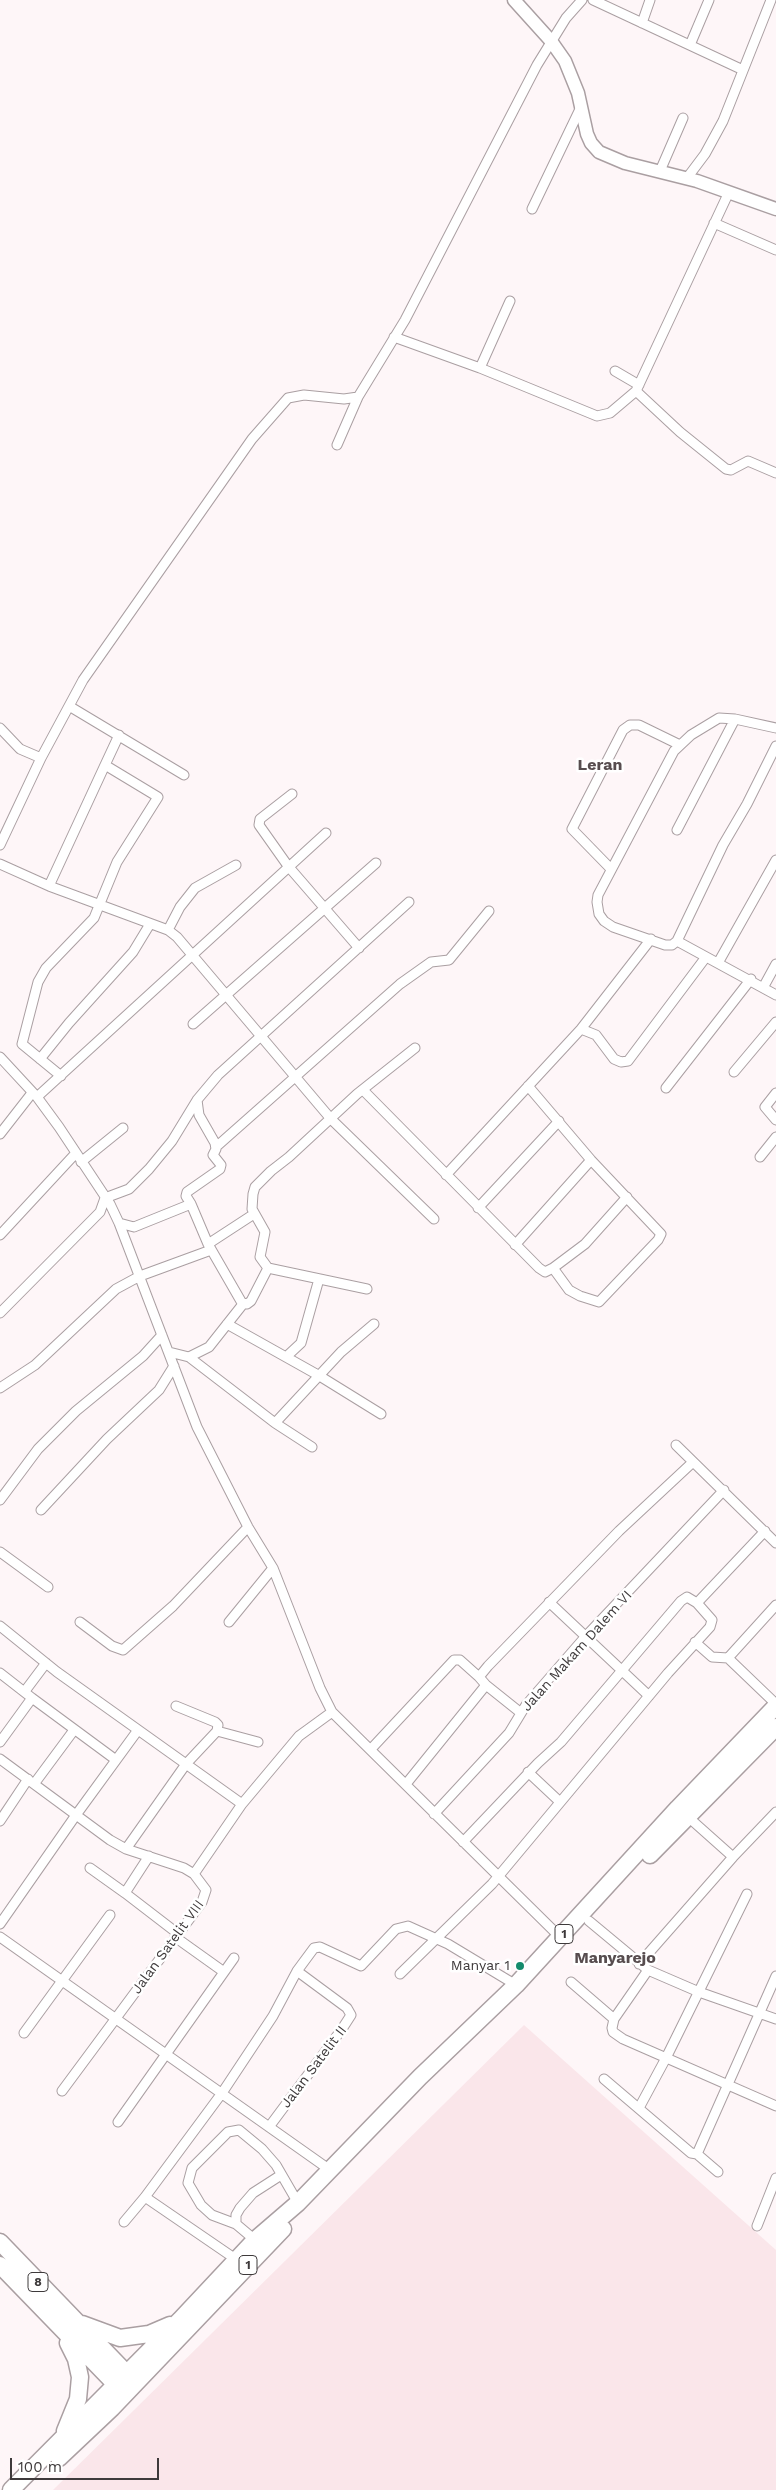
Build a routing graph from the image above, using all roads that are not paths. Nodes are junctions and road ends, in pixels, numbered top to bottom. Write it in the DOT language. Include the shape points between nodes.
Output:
graph roads {
  1 [pos="514,0"];
  2 [pos="582,0"];
  3 [pos="593,0"];
  4 [pos="650,0"];
  5 [pos="709,0"];
  6 [pos="771,0"];
  7 [pos="642,23"];
  8 [pos="551,41"];
  9 [pos="690,45"];
  10 [pos="743,70"];
  11 [pos="581,107"];
  12 [pos="683,118"];
  13 [pos="660,171"];
  14 [pos="687,178"];
  15 [pos="729,192"];
  16 [pos="532,209"];
  17 [pos="776,209"];
  18 [pos="714,223"];
  19 [pos="776,250"];
  20 [pos="510,302"];
  21 [pos="394,337"];
  22 [pos="480,368"];
  23 [pos="615,371"];
  24 [pos="637,388"];
  25 [pos="358,397"];
  26 [pos="337,446"];
  27 [pos="776,473"];
  28 [pos="69,706"];
  29 [pos="735,719"];
  30 [pos="0,728"];
  31 [pos="776,728"];
  32 [pos="120,735"];
  33 [pos="680,745"];
  34 [pos="776,746"];
  35 [pos="41,758"];
  36 [pos="105,765"];
  37 [pos="184,775"];
  38 [pos="292,794"];
  39 [pos="677,830"];
  40 [pos="326,833"];
  41 [pos="0,845"];
  42 [pos="776,860"];
  43 [pos="376,863"];
  44 [pos="0,864"];
  45 [pos="236,864"];
  46 [pos="288,866"];
  47 [pos="612,869"];
  48 [pos="49,886"];
  49 [pos="409,902"];
  50 [pos="100,904"];
  51 [pos="324,908"];
  52 [pos="488,910"];
  53 [pos="150,924"];
  54 [pos="168,930"];
  55 [pos="651,939"];
  56 [pos="677,941"];
  57 [pos="359,948"];
  58 [pos="192,956"];
  59 [pos="706,957"];
  60 [pos="718,963"];
  61 [pos="776,964"];
  62 [pos="751,979"];
  63 [pos="764,986"];
  64 [pos="776,995"];
  65 [pos="226,996"];
  66 [pos="776,1022"];
  67 [pos="194,1024"];
  68 [pos="581,1029"];
  69 [pos="260,1038"];
  70 [pos="416,1048"];
  71 [pos="0,1057"];
  72 [pos="40,1059"];
  73 [pos="734,1072"];
  74 [pos="61,1076"];
  75 [pos="294,1078"];
  76 [pos="528,1086"];
  77 [pos="666,1088"];
  78 [pos="363,1090"];
  79 [pos="776,1093"];
  80 [pos="34,1095"];
  81 [pos="197,1100"];
  82 [pos="331,1119"];
  83 [pos="776,1120"];
  84 [pos="559,1121"];
  85 [pos="122,1128"];
  86 [pos="0,1134"];
  87 [pos="776,1137"];
  88 [pos="216,1147"];
  89 [pos="76,1154"];
  90 [pos="760,1157"];
  91 [pos="591,1160"];
  92 [pos="81,1162"];
  93 [pos="446,1175"];
  94 [pos="626,1197"];
  95 [pos="105,1198"];
  96 [pos="191,1204"];
  97 [pos="478,1208"];
  98 [pos="254,1214"];
  99 [pos="434,1219"];
  100 [pos="119,1222"];
  101 [pos="0,1236"];
  102 [pos="515,1245"];
  103 [pos="210,1247"];
  104 [pos="268,1268"];
  105 [pos="553,1268"];
  106 [pos="140,1276"];
  107 [pos="319,1279"];
  108 [pos="367,1289"];
  109 [pos="243,1304"];
  110 [pos="0,1313"];
  111 [pos="227,1324"];
  112 [pos="374,1324"];
  113 [pos="162,1335"];
  114 [pos="169,1352"];
  115 [pos="189,1356"];
  116 [pos="286,1357"];
  117 [pos="174,1366"];
  118 [pos="318,1375"];
  119 [pos="0,1388"];
  120 [pos="381,1414"];
  121 [pos="275,1423"];
  122 [pos="676,1445"];
  123 [pos="312,1447"];
  124 [pos="693,1462"];
  125 [pos="724,1490"];
  126 [pos="0,1500"];
  127 [pos="41,1510"];
  128 [pos="248,1527"];
  129 [pos="765,1531"];
  130 [pos="776,1543"];
  131 [pos="0,1552"];
  132 [pos="273,1568"];
  133 [pos="48,1587"];
  134 [pos="549,1602"];
  135 [pos="697,1603"];
  136 [pos="776,1605"];
  137 [pos="80,1622"];
  138 [pos="229,1622"];
  139 [pos="1,1628"];
  140 [pos="586,1636"];
  141 [pos="695,1642"];
  142 [pos="728,1658"];
  143 [pos="46,1663"];
  144 [pos="622,1669"];
  145 [pos="0,1673"];
  146 [pos="479,1677"];
  147 [pos="486,1686"];
  148 [pos="24,1692"];
  149 [pos="649,1696"];
  150 [pos="32,1698"];
  151 [pos="776,1705"];
  152 [pos="176,1706"];
  153 [pos="332,1712"];
  154 [pos="521,1713"];
  155 [pos="776,1727"];
  156 [pos="74,1730"];
  157 [pos="138,1730"];
  158 [pos="217,1732"];
  159 [pos="0,1742"];
  160 [pos="258,1742"];
  161 [pos="371,1750"];
  162 [pos="0,1759"];
  163 [pos="116,1760"];
  164 [pos="186,1764"];
  165 [pos="528,1772"];
  166 [pos="31,1781"];
  167 [pos="406,1784"];
  168 [pos="560,1802"];
  169 [pos="242,1804"];
  170 [pos="776,1812"];
  171 [pos="434,1814"];
  172 [pos="76,1815"];
  173 [pos="0,1821"];
  174 [pos="692,1821"];
  175 [pos="464,1842"];
  176 [pos="126,1849"];
  177 [pos="150,1856"];
  178 [pos="733,1857"];
  179 [pos="90,1868"];
  180 [pos="194,1874"];
  181 [pos="498,1875"];
  182 [pos="125,1893"];
  183 [pos="748,1894"];
  184 [pos="110,1915"];
  185 [pos="589,1921"];
  186 [pos="0,1924"];
  187 [pos="176,1935"];
  188 [pos="435,1938"];
  189 [pos="561,1938"];
  190 [pos="1,1941"];
  191 [pos="234,1958"];
  192 [pos="639,1964"];
  193 [pos="648,1970"];
  194 [pos="297,1971"];
  195 [pos="224,1972"];
  196 [pos="400,1974"];
  197 [pos="776,1976"];
  198 [pos="62,1980"];
  199 [pos="571,1982"];
  200 [pos="516,1985"];
  201 [pos="699,1992"];
  202 [pos="759,2013"];
  203 [pos="115,2018"];
  204 [pos="614,2019"];
  205 [pos="776,2019"];
  206 [pos="24,2033"];
  207 [pos="167,2054"];
  208 [pos="666,2058"];
  209 [pos="604,2079"];
  210 [pos="728,2086"];
  211 [pos="62,2091"];
  212 [pos="222,2093"];
  213 [pos="776,2106"];
  214 [pos="639,2108"];
  215 [pos="118,2122"];
  216 [pos="269,2127"];
  217 [pos="697,2154"];
  218 [pos="330,2170"];
  219 [pos="718,2172"];
  220 [pos="281,2175"];
  221 [pos="776,2178"];
  222 [pos="145,2197"];
  223 [pos="298,2203"];
  224 [pos="124,2222"];
  225 [pos="236,2224"];
  226 [pos="757,2226"];
  227 [pos="255,2240"];
  228 [pos="1,2243"];
  229 [pos="237,2260"];
  230 [pos="0,2264"];
  231 [pos="180,2320"];
  232 [pos="68,2325"];
  233 [pos="126,2384"];
  234 [pos="58,2444"];
  235 [pos="11,2490"];
  236 [pos="24,2490"];
  1 -- 8 [label="main road"];
  2 -- 8 [label="street"];
  3 -- 7 [label="street"];
  4 -- 7 [label="street"];
  5 -- 9 [label="street"];
  6 -- 10 [label="street"];
  7 -- 9 [label="street"];
  8 -- 11 [label="main road" via="573,76"];
  8 -- 21 [label="street"];
  9 -- 10 [label="street"];
  10 -- 14 [label="street" via="717,132"];
  11 -- 13 [label="main road" via="591,143 599,152 625,163"];
  11 -- 16 [label="street"];
  12 -- 13 [label="street"];
  13 -- 14 [label="main road"];
  14 -- 15 [label="main road"];
  15 -- 17 [label="main road"];
  15 -- 18 [label="street"];
  18 -- 19 [label="street"];
  18 -- 24 [label="street"];
  20 -- 22 [label="street"];
  21 -- 22 [label="street"];
  21 -- 25 [label="street"];
  22 -- 24 [label="street" via="597,416 610,413"];
  23 -- 24 [label="street"];
  24 -- 27 [label="street" via="693,443 726,469 731,470 748,461"];
  25 -- 26 [label="street"];
  25 -- 28 [label="street" via="344,400 298,395 283,402 236,460 179,540 83,680"];
  28 -- 32 [label="street"];
  28 -- 35 [label="street"];
  29 -- 31 [label="street"];
  29 -- 33 [label="street" via="713,720"];
  29 -- 39 [label="street"];
  30 -- 35 [label="street" via="20,749"];
  32 -- 36 [label="street"];
  32 -- 37 [label="street"];
  33 -- 47 [label="street" via="669,758"];
  33 -- 47 [label="street" via="639,726 630,725 623,730 572,829"];
  34 -- 56 [label="street"];
  35 -- 41 [label="street"];
  36 -- 48 [label="street"];
  36 -- 50 [label="street" via="158,799 117,862"];
  38 -- 46 [label="street" via="258,823"];
  40 -- 46 [label="street"];
  42 -- 60 [label="street"];
  43 -- 51 [label="street"];
  44 -- 48 [label="street"];
  45 -- 54 [label="street" via="195,888"];
  46 -- 51 [label="street"];
  46 -- 58 [label="street"];
  47 -- 55 [label="street" via="598,895 599,914 613,927"];
  48 -- 50 [label="street"];
  49 -- 57 [label="street"];
  50 -- 53 [label="street"];
  50 -- 72 [label="street" via="92,921 46,968 38,982 22,1044"];
  51 -- 57 [label="street"];
  51 -- 65 [label="street"];
  52 -- 75 [label="street" via="449,960 431,962 416,972"];
  53 -- 54 [label="street"];
  53 -- 72 [label="street" via="133,952"];
  54 -- 58 [label="street"];
  55 -- 56 [label="street" via="668,945"];
  55 -- 68 [label="street"];
  56 -- 59 [label="street"];
  57 -- 69 [label="street"];
  58 -- 65 [label="street"];
  58 -- 74 [label="street"];
  59 -- 60 [label="street"];
  59 -- 68 [label="street" via="628,1061 614,1059 596,1035"];
  60 -- 62 [label="street"];
  61 -- 63 [label="street"];
  62 -- 63 [label="street"];
  62 -- 77 [label="street"];
  63 -- 64 [label="street"];
  65 -- 67 [label="street"];
  65 -- 69 [label="street"];
  66 -- 73 [label="street"];
  68 -- 76 [label="street"];
  69 -- 75 [label="street"];
  69 -- 81 [label="street" via="218,1075"];
  70 -- 78 [label="street"];
  71 -- 80 [label="street"];
  72 -- 74 [label="street"];
  74 -- 80 [label="street"];
  75 -- 82 [label="street"];
  75 -- 88 [label="street"];
  76 -- 84 [label="street"];
  76 -- 93 [label="street"];
  78 -- 82 [label="street"];
  78 -- 93 [label="street"];
  79 -- 83 [label="street" via="766,1108"];
  80 -- 86 [label="street"];
  80 -- 89 [label="street"];
  81 -- 88 [label="street" via="199,1115"];
  81 -- 95 [label="street" via="172,1141 149,1169 129,1189"];
  82 -- 98 [label="street" via="255,1187"];
  82 -- 99 [label="street"];
  84 -- 91 [label="street"];
  84 -- 97 [label="street"];
  85 -- 92 [label="street"];
  87 -- 90 [label="street"];
  88 -- 96 [label="street" via="213,1155 221,1165 220,1169 187,1192"];
  89 -- 92 [label="street"];
  89 -- 101 [label="street"];
  91 -- 94 [label="street"];
  91 -- 102 [label="street"];
  92 -- 95 [label="street"];
  93 -- 97 [label="street"];
  94 -- 105 [label="street" via="585,1244"];
  94 -- 105 [label="street" via="661,1236 602,1301 586,1299 569,1290"];
  95 -- 100 [label="street"];
  95 -- 110 [label="street" via="100,1212"];
  96 -- 100 [label="street" via="134,1227"];
  96 -- 103 [label="street"];
  97 -- 102 [label="street"];
  98 -- 103 [label="street"];
  98 -- 104 [label="street" via="265,1232 260,1257"];
  100 -- 106 [label="street"];
  102 -- 105 [label="street" via="539,1268 546,1272"];
  103 -- 106 [label="street"];
  103 -- 109 [label="street"];
  104 -- 107 [label="street"];
  104 -- 109 [label="street" via="251,1301"];
  106 -- 113 [label="street"];
  106 -- 119 [label="street" via="112,1293 35,1365"];
  107 -- 108 [label="street"];
  107 -- 116 [label="street" via="301,1343"];
  109 -- 111 [label="street"];
  111 -- 115 [label="street" via="214,1343"];
  111 -- 116 [label="street"];
  112 -- 118 [label="street"];
  113 -- 114 [label="street"];
  113 -- 126 [label="street" via="143,1356 76,1411 38,1449"];
  114 -- 115 [label="street"];
  114 -- 117 [label="street"];
  115 -- 121 [label="street"];
  116 -- 118 [label="street"];
  117 -- 127 [label="street" via="159,1390 106,1439"];
  117 -- 128 [label="street" via="197,1427"];
  118 -- 120 [label="street"];
  118 -- 121 [label="street"];
  121 -- 123 [label="street"];
  122 -- 124 [label="street"];
  124 -- 125 [label="street"];
  124 -- 134 [label="street"];
  125 -- 129 [label="street"];
  125 -- 140 [label="street, Jalan Makam Dalem VI"];
  128 -- 132 [label="street"];
  128 -- 137 [label="street" via="173,1606 123,1650 112,1646"];
  129 -- 130 [label="street"];
  129 -- 135 [label="street"];
  131 -- 133 [label="street"];
  132 -- 138 [label="street"];
  132 -- 153 [label="street"];
  134 -- 140 [label="street"];
  134 -- 146 [label="street"];
  135 -- 141 [label="street" via="712,1622"];
  135 -- 144 [label="street" via="685,1597"];
  136 -- 142 [label="street"];
  139 -- 143 [label="street"];
  140 -- 144 [label="street"];
  140 -- 154 [label="street, Jalan Makam Dalem VI"];
  141 -- 142 [label="street" via="712,1657"];
  141 -- 149 [label="street"];
  142 -- 151 [label="street"];
  143 -- 148 [label="street"];
  143 -- 157 [label="street"];
  144 -- 149 [label="street"];
  144 -- 165 [label="street" via="578,1723"];
  145 -- 148 [label="street"];
  146 -- 147 [label="street"];
  146 -- 161 [label="street" via="460,1660 454,1660"];
  147 -- 154 [label="street"];
  147 -- 167 [label="street"];
  148 -- 150 [label="street"];
  149 -- 168 [label="street"];
  150 -- 156 [label="street"];
  150 -- 159 [label="street"];
  151 -- 189 [label="highway, 1"];
  152 -- 158 [label="street" via="214,1722 218,1725"];
  153 -- 161 [label="street"];
  153 -- 169 [label="street" via="299,1736"];
  154 -- 171 [label="street, Jalan Makam Dalem VI" via="509,1733"];
  155 -- 174 [label="highway, 1"];
  156 -- 163 [label="street"];
  156 -- 166 [label="street"];
  157 -- 163 [label="street"];
  157 -- 164 [label="street"];
  158 -- 160 [label="street"];
  158 -- 164 [label="street"];
  161 -- 167 [label="street"];
  162 -- 166 [label="street"];
  163 -- 172 [label="street"];
  164 -- 169 [label="street"];
  164 -- 176 [label="street"];
  165 -- 168 [label="street"];
  165 -- 175 [label="street"];
  166 -- 172 [label="street"];
  166 -- 173 [label="street"];
  167 -- 171 [label="street"];
  168 -- 181 [label="street"];
  169 -- 180 [label="street"];
  170 -- 178 [label="street"];
  171 -- 175 [label="street"];
  172 -- 176 [label="street"];
  172 -- 186 [label="street"];
  174 -- 178 [label="street"];
  174 -- 185 [label="highway, 1"];
  175 -- 181 [label="street"];
  176 -- 177 [label="street"];
  177 -- 180 [label="street"];
  177 -- 182 [label="street"];
  178 -- 192 [label="street"];
  179 -- 182 [label="street"];
  180 -- 187 [label="street, Jalan Satelit VIII" via="202,1882 205,1895"];
  181 -- 188 [label="street"];
  181 -- 189 [label="street"];
  182 -- 187 [label="street"];
  183 -- 201 [label="street"];
  184 -- 198 [label="street"];
  185 -- 192 [label="street"];
  185 -- 233 [label="highway, 1" via="523,1992 352,2161 334,2173"];
  187 -- 195 [label="street"];
  187 -- 203 [label="street, Jalan Satelit VIII"];
  188 -- 194 [label="street" via="404,1925 396,1928 361,1966 317,1947"];
  188 -- 196 [label="street"];
  188 -- 200 [label="street"];
  189 -- 200 [label="highway, 1"];
  190 -- 198 [label="street"];
  191 -- 195 [label="street"];
  192 -- 193 [label="street"];
  193 -- 201 [label="street"];
  193 -- 204 [label="street"];
  194 -- 212 [label="street" via="268,2024"];
  194 -- 216 [label="street, Jalan Satelit II" via="347,2008 351,2015"];
  195 -- 207 [label="street"];
  197 -- 202 [label="street"];
  198 -- 203 [label="street"];
  198 -- 206 [label="street"];
  199 -- 204 [label="street"];
  200 -- 218 [label="highway, 1"];
  201 -- 202 [label="street"];
  201 -- 208 [label="street"];
  202 -- 205 [label="street"];
  202 -- 210 [label="street"];
  203 -- 207 [label="street"];
  203 -- 211 [label="street, Jalan Satelit VIII"];
  204 -- 208 [label="street" via="613,2032"];
  207 -- 212 [label="street"];
  207 -- 215 [label="street"];
  208 -- 210 [label="street"];
  208 -- 214 [label="street"];
  209 -- 214 [label="street"];
  210 -- 213 [label="street"];
  210 -- 217 [label="street"];
  212 -- 216 [label="street"];
  212 -- 222 [label="street"];
  214 -- 217 [label="street"];
  216 -- 218 [label="street"];
  217 -- 219 [label="street"];
  218 -- 223 [label="highway, 1"];
  220 -- 223 [label="street"];
  220 -- 225 [label="street" via="253,2193 236,2215"];
  220 -- 225 [label="street" via="262,2149 239,2130 228,2132 192,2168 188,2183 201,2205 212,2215"];
  221 -- 226 [label="street"];
  222 -- 224 [label="street"];
  222 -- 229 [label="street"];
  223 -- 227 [label="highway, 1"];
  225 -- 227 [label="street"];
  227 -- 229 [label="highway, 1"];
  228 -- 232 [label="highway, 8"];
  229 -- 231 [label="highway, 1"];
  230 -- 232 [label="highway, 8"];
  231 -- 232 [label="highway" via="149,2334 120,2338"];
  231 -- 233 [label="highway, 1"];
  232 -- 233 [label="highway, 8"];
  232 -- 234 [label="highway" via="80,2377 73,2415"];
  233 -- 234 [label="highway, 1"];
  233 -- 236 [label="highway, 1"];
  234 -- 235 [label="highway, 1"];
}
